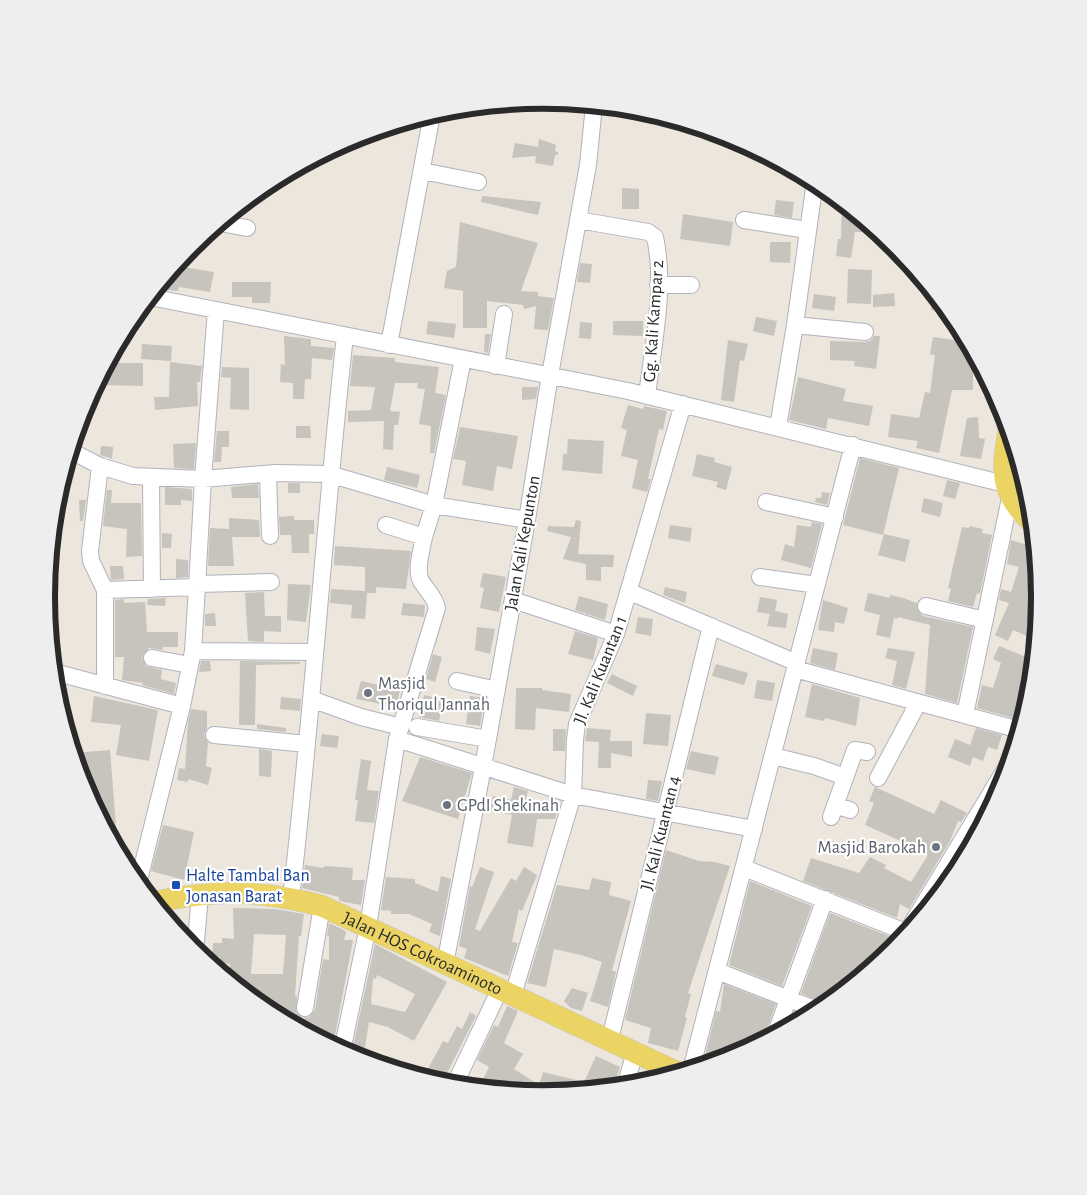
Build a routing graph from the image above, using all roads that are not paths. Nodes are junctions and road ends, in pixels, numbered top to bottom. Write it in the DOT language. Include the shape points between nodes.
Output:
graph roads {
  1 [pos="593,112"];
  2 [pos="431,122"];
  3 [pos="422,171"];
  4 [pos="478,182"];
  5 [pos="814,190"];
  6 [pos="578,220"];
  7 [pos="744,220"];
  8 [pos="228,224"];
  9 [pos="247,228"];
  10 [pos="807,230"];
  11 [pos="658,285"];
  12 [pos="691,285"];
  13 [pos="157,298"];
  14 [pos="216,310"];
  15 [pos="504,314"];
  16 [pos="795,325"];
  17 [pos="865,332"];
  18 [pos="344,336"];
  19 [pos="388,345"];
  20 [pos="463,360"];
  21 [pos="496,366"];
  22 [pos="550,375"];
  23 [pos="648,396"];
  24 [pos="683,404"];
  25 [pos="778,427"];
  26 [pos="853,446"];
  27 [pos="1010,452"];
  28 [pos="77,454"];
  29 [pos="100,466"];
  30 [pos="268,474"];
  31 [pos="330,474"];
  32 [pos="151,477"];
  33 [pos="203,479"];
  34 [pos="1008,491"];
  35 [pos="766,502"];
  36 [pos="434,504"];
  37 [pos="835,516"];
  38 [pos="1025,516"];
  39 [pos="527,520"];
  40 [pos="386,525"];
  41 [pos="270,536"];
  42 [pos="424,537"];
  43 [pos="760,577"];
  44 [pos="271,582"];
  45 [pos="197,585"];
  46 [pos="817,585"];
  47 [pos="152,589"];
  48 [pos="105,590"];
  49 [pos="630,592"];
  50 [pos="513,600"];
  51 [pos="926,606"];
  52 [pos="985,620"];
  53 [pos="711,626"];
  54 [pos="616,634"];
  55 [pos="314,652"];
  56 [pos="152,658"];
  57 [pos="192,658"];
  58 [pos="796,666"];
  59 [pos="61,674"];
  60 [pos="457,680"];
  61 [pos="105,686"];
  62 [pos="497,690"];
  63 [pos="311,699"];
  64 [pos="918,703"];
  65 [pos="182,706"];
  66 [pos="965,715"];
  67 [pos="417,727"];
  68 [pos="1014,728"];
  69 [pos="399,733"];
  70 [pos="214,735"];
  71 [pos="488,738"];
  72 [pos="307,744"];
  73 [pos="867,752"];
  74 [pos="773,756"];
  75 [pos="483,767"];
  76 [pos="845,777"];
  77 [pos="878,778"];
  78 [pos="573,795"];
  79 [pos="838,811"];
  80 [pos="983,811"];
  81 [pos="665,814"];
  82 [pos="754,829"];
  83 [pos="963,848"];
  84 [pos="744,868"];
  85 [pos="141,874"];
  86 [pos="200,894"];
  87 [pos="291,898"];
  88 [pos="825,899"];
  89 [pos="161,901"];
  90 [pos="322,906"];
  91 [pos="368,927"];
  92 [pos="898,934"];
  93 [pos="196,941"];
  94 [pos="445,964"];
  95 [pos="717,971"];
  96 [pos="506,992"];
  97 [pos="790,998"];
  98 [pos="810,1007"];
  99 [pos="305,1008"];
  100 [pos="779,1026"];
  101 [pos="610,1040"];
  102 [pos="344,1043"];
  103 [pos="635,1052"];
  104 [pos="693,1062"];
  105 [pos="669,1069"];
  106 [pos="458,1079"];
  107 [pos="627,1079"];
  1 -- 6 [label="street, Jalan Kali Kepunton"];
  2 -- 3 [label="street"];
  3 -- 4 [label="street"];
  3 -- 19 [label="street"];
  5 -- 10 [label="street"];
  6 -- 11 [label="street, Gg. Kali Kampar 2" via="652,234 658,255"];
  6 -- 22 [label="street, Jalan Kali Kepunton"];
  7 -- 10 [label="street"];
  8 -- 9 [label="street"];
  10 -- 16 [label="street"];
  11 -- 12 [label="street"];
  11 -- 23 [label="street, Gg. Kali Kampar 2"];
  13 -- 14 [label="street"];
  14 -- 18 [label="street"];
  14 -- 33 [label="street"];
  15 -- 21 [label="street"];
  16 -- 17 [label="street"];
  16 -- 25 [label="street"];
  18 -- 19 [label="street"];
  18 -- 31 [label="street"];
  19 -- 20 [label="street"];
  20 -- 21 [label="street"];
  20 -- 36 [label="street"];
  21 -- 22 [label="street"];
  22 -- 23 [label="street"];
  22 -- 39 [label="street, Jalan Kali Kepunton"];
  23 -- 24 [label="street"];
  24 -- 25 [label="street"];
  24 -- 49 [label="street, Jl. Kali Kuantan 1"];
  25 -- 26 [label="street"];
  26 -- 34 [label="street"];
  26 -- 37 [label="street"];
  27 -- 34 [label="main road" via="1003,468"];
  28 -- 29 [label="street"];
  29 -- 32 [label="street" via="133,476"];
  29 -- 48 [label="street" via="90,551"];
  30 -- 31 [label="street"];
  30 -- 33 [label="street"];
  30 -- 41 [label="street"];
  31 -- 36 [label="street"];
  31 -- 55 [label="street"];
  32 -- 33 [label="street"];
  32 -- 47 [label="street"];
  33 -- 45 [label="street"];
  34 -- 38 [label="main road"];
  34 -- 52 [label="street"];
  35 -- 37 [label="street"];
  36 -- 39 [label="street"];
  36 -- 42 [label="street"];
  37 -- 46 [label="street"];
  39 -- 50 [label="street, Jalan Kali Kepunton"];
  40 -- 42 [label="street"];
  42 -- 69 [label="street" via="420,580 438,608"];
  43 -- 46 [label="street"];
  44 -- 45 [label="street"];
  45 -- 47 [label="street"];
  45 -- 57 [label="street"];
  46 -- 58 [label="street"];
  47 -- 48 [label="street"];
  48 -- 61 [label="street"];
  49 -- 53 [label="street"];
  49 -- 54 [label="street, Jl. Kali Kuantan 1"];
  50 -- 54 [label="street"];
  50 -- 62 [label="street, Jalan Kali Kepunton"];
  51 -- 52 [label="street"];
  52 -- 66 [label="street"];
  53 -- 58 [label="street"];
  53 -- 81 [label="street, Jl. Kali Kuantan 4"];
  54 -- 78 [label="street, Jl. Kali Kuantan 1" via="578,724"];
  55 -- 57 [label="street"];
  55 -- 63 [label="street"];
  56 -- 57 [label="street"];
  57 -- 65 [label="street"];
  58 -- 64 [label="street"];
  58 -- 74 [label="street"];
  59 -- 61 [label="street"];
  60 -- 62 [label="street"];
  61 -- 65 [label="street"];
  62 -- 71 [label="street, Jalan Kali Kepunton"];
  63 -- 69 [label="street"];
  63 -- 72 [label="street"];
  64 -- 66 [label="street"];
  64 -- 77 [label="street"];
  65 -- 85 [label="street"];
  66 -- 68 [label="street"];
  67 -- 71 [label="street"];
  69 -- 75 [label="street"];
  69 -- 91 [label="street"];
  70 -- 72 [label="street"];
  71 -- 75 [label="street, Jalan Kali Kepunton"];
  72 -- 87 [label="street"];
  73 -- 76 [label="street" via="855,750"];
  74 -- 76 [label="street"];
  74 -- 82 [label="street"];
  75 -- 78 [label="street"];
  75 -- 94 [label="street, Jalan Kali Kepunton"];
  76 -- 79 [label="street"];
  78 -- 81 [label="street"];
  78 -- 96 [label="street, Jl. Kali Kuantan 1"];
  80 -- 83 [label="street"];
  81 -- 82 [label="street"];
  81 -- 101 [label="street, Jl. Kali Kuantan 4"];
  82 -- 84 [label="street"];
  84 -- 88 [label="street"];
  84 -- 95 [label="street"];
  86 -- 87 [label="main road, Jalan HOS Cokroaminoto" via="248,892"];
  86 -- 89 [label="main road, Jalan HOS Cokroaminoto"];
  86 -- 93 [label="street"];
  87 -- 90 [label="main road, Jalan HOS Cokroaminoto"];
  88 -- 92 [label="street"];
  88 -- 97 [label="street"];
  90 -- 91 [label="main road, Jalan HOS Cokroaminoto"];
  90 -- 99 [label="street"];
  91 -- 94 [label="main road, Jalan HOS Cokroaminoto"];
  91 -- 102 [label="street"];
  94 -- 96 [label="main road, Jalan HOS Cokroaminoto"];
  95 -- 97 [label="street"];
  95 -- 104 [label="street"];
  96 -- 101 [label="main road, Jalan HOS Cokroaminoto"];
  96 -- 106 [label="street, Jl. Kali Kuantan 1"];
  97 -- 98 [label="street"];
  97 -- 100 [label="street"];
  101 -- 103 [label="main road, Jalan HOS Cokroaminoto"];
  103 -- 105 [label="main road, Jalan HOS Cokroaminoto"];
  103 -- 107 [label="street"];
}
